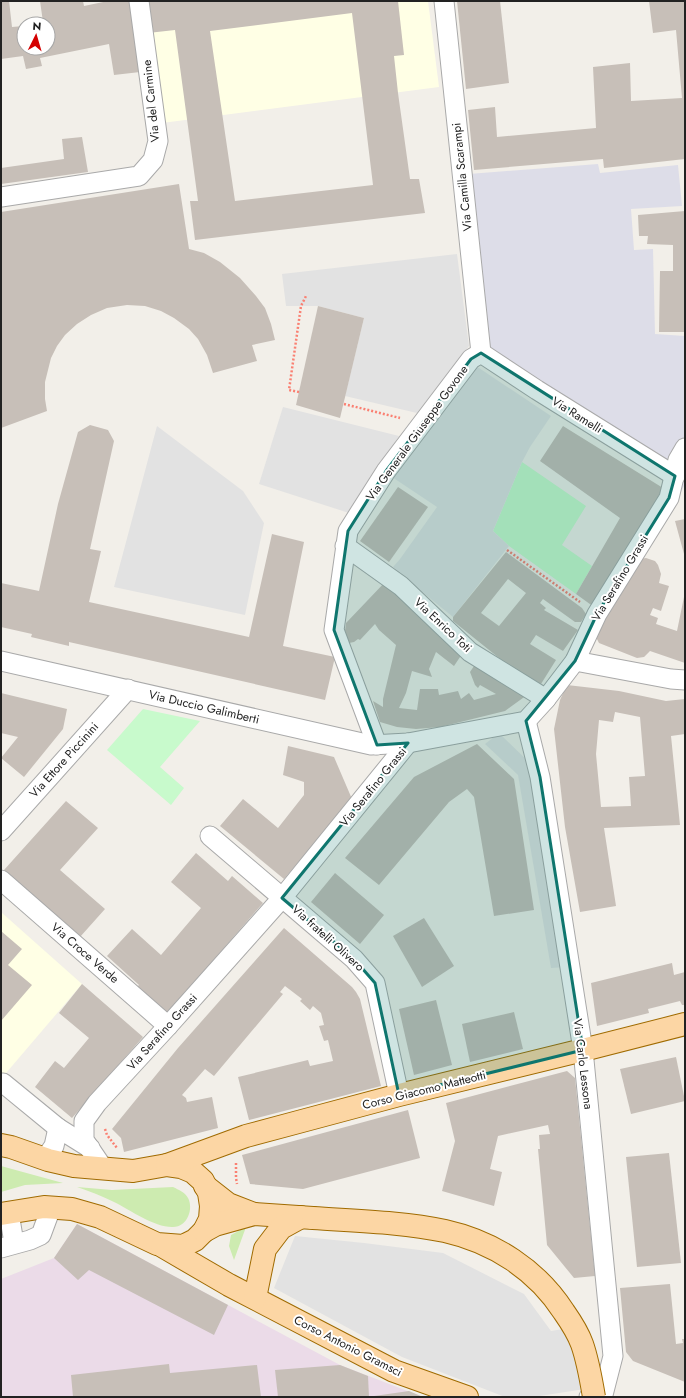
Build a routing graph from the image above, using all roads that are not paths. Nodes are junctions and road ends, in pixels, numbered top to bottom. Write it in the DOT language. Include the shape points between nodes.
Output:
graph roads {
  1 [pos="139,1"];
  2 [pos="444,1"];
  3 [pos="1,197"];
  4 [pos="481,353"];
  5 [pos="685,448"];
  6 [pos="675,476"];
  7 [pos="677,501"];
  8 [pos="345,546"];
  9 [pos="1,660"];
  10 [pos="575,661"];
  11 [pos="685,680"];
  12 [pos="128,689"];
  13 [pos="546,699"];
  14 [pos="526,721"];
  15 [pos="408,743"];
  16 [pos="378,745"];
  17 [pos="1,831"];
  18 [pos="210,836"];
  19 [pos="1,880"];
  20 [pos="282,898"];
  21 [pos="685,1024"];
  22 [pos="168,1026"];
  23 [pos="583,1050"];
  24 [pos="3,1083"];
  25 [pos="399,1095"];
  26 [pos="58,1128"];
  27 [pos="1,1145"];
  28 [pos="90,1148"];
  29 [pos="45,1159"];
  30 [pos="167,1165"];
  31 [pos="103,1168"];
  32 [pos="205,1186"];
  33 [pos="51,1208"];
  34 [pos="5,1213"];
  35 [pos="254,1214"];
  36 [pos="307,1218"];
  37 [pos="204,1231"];
  38 [pos="157,1244"];
  39 [pos="8,1246"];
  40 [pos="255,1298"];
  41 [pos="467,1397"];
  42 [pos="589,1397"];
  43 [pos="594,1397"];
  1 -- 3 [label="street, Via del Carmine" via="158,141 153,160 139,176"];
  2 -- 4 [label="street, Via Camilla Scarampi"];
  4 -- 6 [label="street, Via Ramelli"];
  4 -- 8 [label="street, Via Generale Giuseppe Govone" via="471,360 386,471 348,531"];
  5 -- 6 [label="street, Via Serafino Grassi" via="678,460"];
  6 -- 7 [label="street, Via Serafino Grassi"];
  7 -- 10 [label="street, Via Serafino Grassi" via="597,614"];
  8 -- 13 [label="street, Via Enrico Toti" via="401,586 470,652"];
  8 -- 16 [label="street, Via Generale Giuseppe Govone" via="334,630"];
  9 -- 12 [label="street, Via Duccio Galimberti"];
  10 -- 11 [label="street"];
  10 -- 13 [label="street, Via Serafino Grassi"];
  12 -- 16 [label="street, Via Duccio Galimberti" via="275,724"];
  12 -- 17 [label="street, Via Ettore Piccinini"];
  13 -- 14 [label="street, Via Serafino Grassi"];
  14 -- 15 [label="street, Via Serafino Grassi"];
  14 -- 23 [label="street, Via Carlo Lessona" via="540,777"];
  15 -- 16 [label="street, Via Duccio Galimberti"];
  15 -- 20 [label="street, Via Serafino Grassi"];
  18 -- 20 [label="street, Via fratelli Olivero"];
  19 -- 22 [label="street, Via Croce Verde"];
  20 -- 22 [label="street, Via Serafino Grassi"];
  20 -- 25 [label="street, Via fratelli Olivero" via="354,959 375,983"];
  21 -- 23 [label="main road, Corso Giacomo Matteotti"];
  22 -- 28 [label="street, Via Serafino Grassi" via="97,1103 84,1121 84,1140"];
  23 -- 25 [label="main road, Corso Giacomo Matteotti"];
  23 -- 42 [label="street, Via Carlo Lessona" via="613,1356 603,1394"];
  24 -- 26 [label="street"];
  25 -- 30 [label="main road, Corso Giacomo Matteotti" via="246,1136"];
  26 -- 28 [label="street"];
  26 -- 29 [label="street" via="54,1146"];
  27 -- 29 [label="main road"];
  28 -- 31 [label="street, Via Serafino Grassi"];
  29 -- 31 [label="main road" via="74,1166"];
  30 -- 31 [label="main road" via="133,1171"];
  30 -- 32 [label="main road" via="181,1166 193,1172"];
  32 -- 35 [label="main road" via="228,1204"];
  32 -- 37 [label="main road" via="211,1206 210,1219"];
  33 -- 34 [label="main road, Corso Antonio Gramsci"];
  33 -- 38 [label="main road, Corso Antonio Gramsci" via="72,1209 100,1217"];
  33 -- 39 [label="street" via="41,1235"];
  34 -- 39 [label="street"];
  35 -- 36 [label="main road"];
  35 -- 37 [label="main road" via="215,1225"];
  36 -- 40 [label="main road" via="280,1228 265,1249"];
  36 -- 43 [label="main road, bridge" via="445,1231 476,1240 507,1256 535,1276 554,1296 570,1320 582,1343"];
  37 -- 38 [label="main road" via="183,1246"];
  38 -- 40 [label="main road, Corso Antonio Gramsci"];
  40 -- 41 [label="main road, Corso Antonio Gramsci" via="394,1371"];
}
